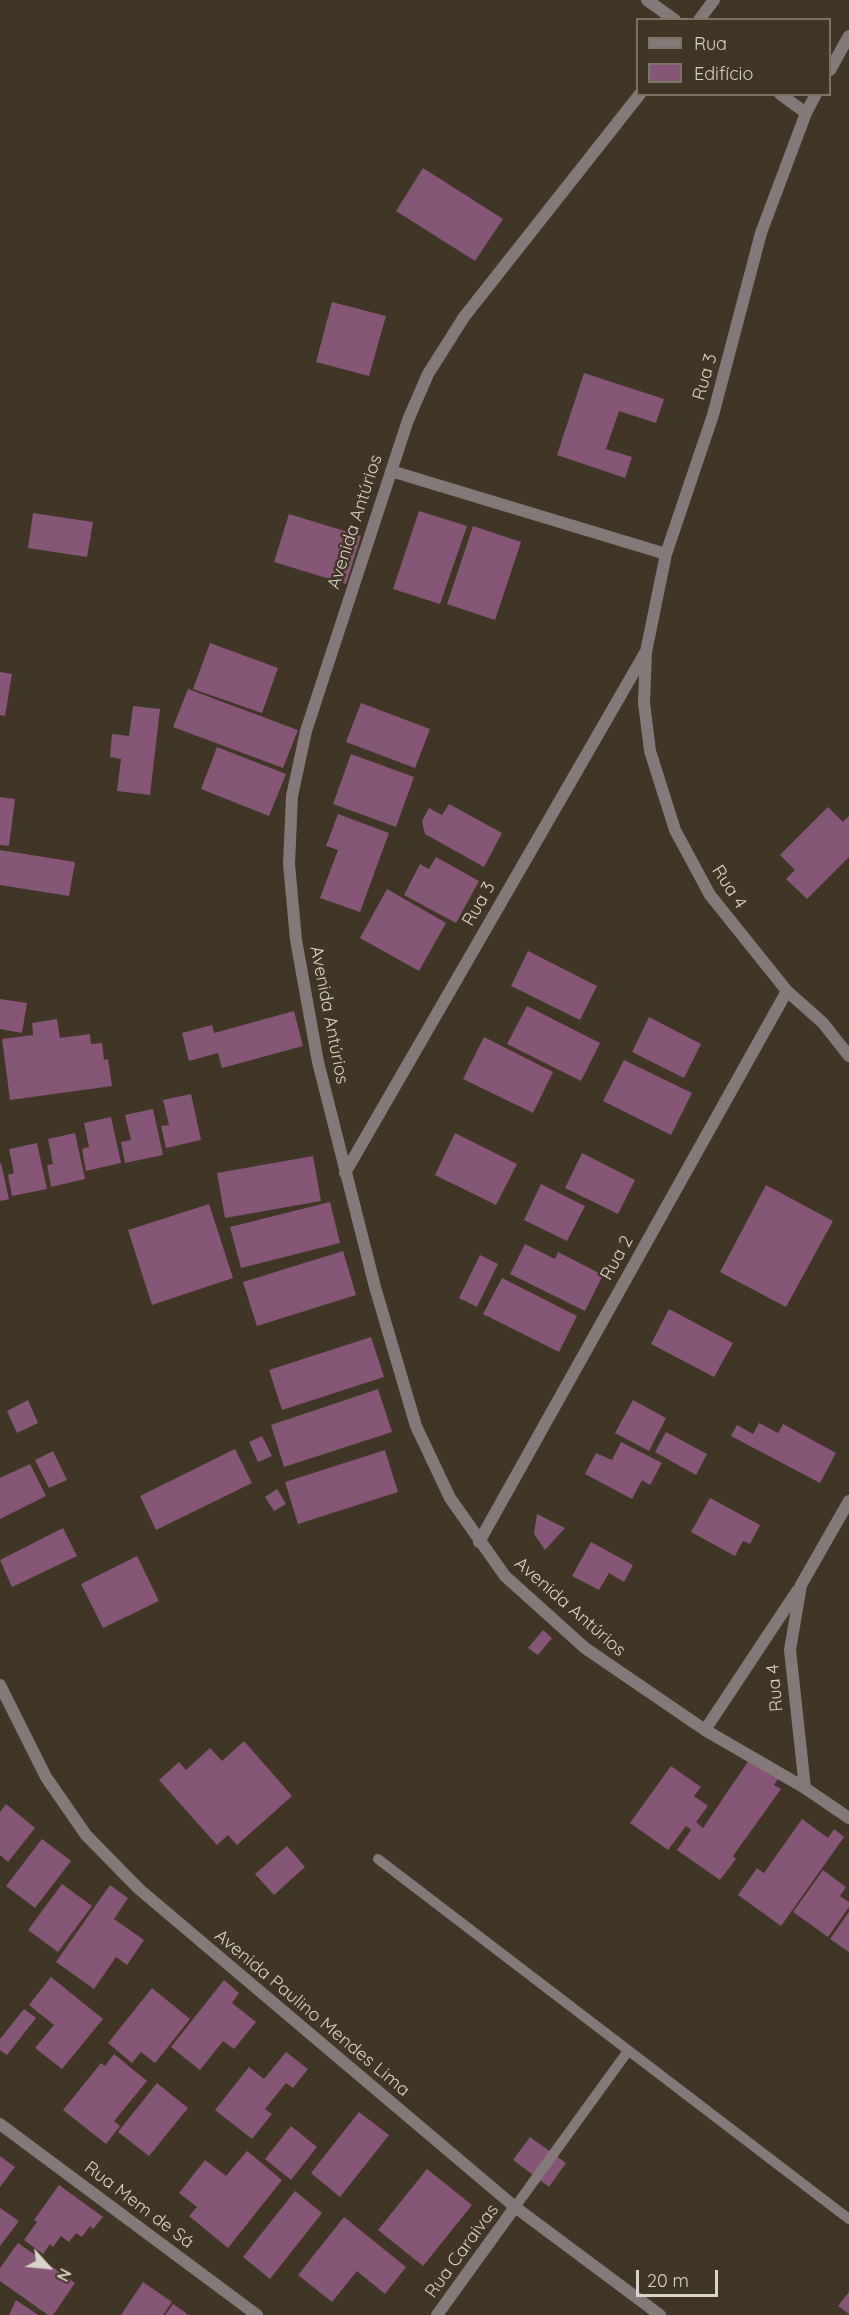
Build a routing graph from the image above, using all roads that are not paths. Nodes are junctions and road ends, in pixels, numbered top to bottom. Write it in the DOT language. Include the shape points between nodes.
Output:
graph roads {
  1 [pos="647,0"];
  2 [pos="714,0"];
  3 [pos="672,18"];
  4 [pos="700,18"];
  5 [pos="849,36"];
  6 [pos="831,68"];
  7 [pos="638,96"];
  8 [pos="783,96"];
  9 [pos="815,96"];
  10 [pos="806,113"];
  11 [pos="391,471"];
  12 [pos="666,554"];
  13 [pos="646,652"];
  14 [pos="644,703"];
  15 [pos="787,991"];
  16 [pos="849,1056"];
  17 [pos="345,1173"];
  18 [pos="849,1501"];
  19 [pos="479,1542"];
  20 [pos="801,1585"];
  21 [pos="0,1685"];
  22 [pos="705,1730"];
  23 [pos="805,1788"];
  24 [pos="849,1818"];
  25 [pos="378,1859"];
  26 [pos="628,2051"];
  27 [pos="0,2124"];
  28 [pos="515,2207"];
  29 [pos="849,2219"];
  30 [pos="256,2315"];
  31 [pos="437,2315"];
  32 [pos="660,2315"];
  1 -- 3 [label="street"];
  2 -- 4 [label="street"];
  5 -- 6 [label="street"];
  7 -- 11 [label="street, Avenida Antúrios" via="464,317 428,374"];
  8 -- 10 [label="street"];
  9 -- 10 [label="street, Rua 3"];
  10 -- 12 [label="street, Rua 3" via="762,233 713,414"];
  11 -- 12 [label="street"];
  11 -- 17 [label="street, Avenida Antúrios" via="306,731 292,796 289,864 296,940 318,1062"];
  12 -- 13 [label="street, Rua 3"];
  13 -- 14 [label="street, Rua 3"];
  13 -- 17 [label="street, Rua 3"];
  14 -- 15 [label="street, Rua 4" via="650,751 675,830 710,895"];
  15 -- 16 [label="street, Rua 4" via="823,1023"];
  15 -- 19 [label="street, Rua 2"];
  17 -- 19 [label="street, Avenida Antúrios" via="416,1426 450,1498"];
  18 -- 20 [label="street, Rua 4"];
  19 -- 22 [label="street, Avenida Antúrios" via="505,1576 585,1648"];
  20 -- 22 [label="street, Rua 4"];
  20 -- 23 [label="street, Rua 4" via="790,1650"];
  21 -- 28 [label="street, Avenida Paulino Mendes Lima" via="46,1777 86,1835 139,1889"];
  22 -- 23 [label="street, Avenida Antúrios"];
  23 -- 24 [label="street, Avenida Antúrios"];
  25 -- 26 [label="lane"];
  26 -- 28 [label="lane"];
  26 -- 29 [label="lane"];
  27 -- 30 [label="street, Rua Mem de Sá"];
  28 -- 31 [label="street, Rua Caraivas"];
  28 -- 32 [label="street, Avenida Paulino Mendes Lima"];
}
